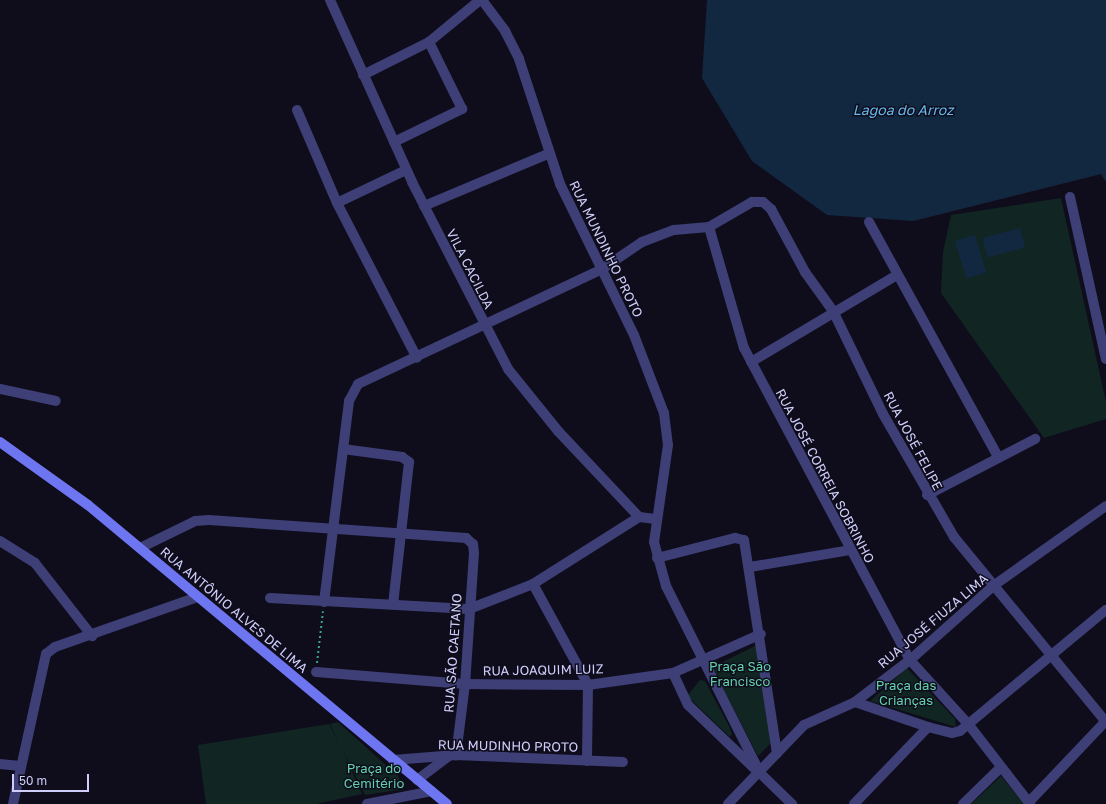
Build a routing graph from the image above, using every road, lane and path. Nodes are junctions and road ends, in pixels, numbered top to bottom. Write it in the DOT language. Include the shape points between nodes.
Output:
graph roads {
  1 [pos="330,0"];
  2 [pos="481,0"];
  3 [pos="429,42"];
  4 [pos="364,75"];
  5 [pos="297,110"];
  6 [pos="394,142"];
  7 [pos="548,154"];
  8 [pos="406,170"];
  9 [pos="1070,197"];
  10 [pos="337,203"];
  11 [pos="424,206"];
  12 [pos="869,222"];
  13 [pos="709,226"];
  14 [pos="604,267"];
  15 [pos="897,276"];
  16 [pos="833,311"];
  17 [pos="484,325"];
  18 [pos="417,358"];
  19 [pos="1106,358"];
  20 [pos="751,362"];
  21 [pos="0,390"];
  22 [pos="56,401"];
  23 [pos="1035,439"];
  24 [pos="0,442"];
  25 [pos="343,449"];
  26 [pos="998,458"];
  27 [pos="927,495"];
  28 [pos="1106,506"];
  29 [pos="639,517"];
  30 [pos="656,519"];
  31 [pos="334,527"];
  32 [pos="402,532"];
  33 [pos="0,541"];
  34 [pos="140,548"];
  35 [pos="850,550"];
  36 [pos="657,558"];
  37 [pos="750,567"];
  38 [pos="533,584"];
  39 [pos="993,586"];
  40 [pos="198,597"];
  41 [pos="270,598"];
  42 [pos="324,602"];
  43 [pos="393,604"];
  44 [pos="469,609"];
  45 [pos="1106,610"];
  46 [pos="761,634"];
  47 [pos="92,636"];
  48 [pos="1052,656"];
  49 [pos="910,660"];
  50 [pos="702,662"];
  51 [pos="316,672"];
  52 [pos="673,674"];
  53 [pos="465,684"];
  54 [pos="588,685"];
  55 [pos="855,702"];
  56 [pos="1106,722"];
  57 [pos="969,725"];
  58 [pos="928,727"];
  59 [pos="777,753"];
  60 [pos="453,755"];
  61 [pos="393,760"];
  62 [pos="587,760"];
  63 [pos="623,762"];
  64 [pos="0,764"];
  65 [pos="20,766"];
  66 [pos="1001,767"];
  67 [pos="760,773"];
  68 [pos="417,780"];
  69 [pos="432,791"];
  70 [pos="1030,803"];
  71 [pos="13,804"];
  72 [pos="367,804"];
  73 [pos="447,804"];
  74 [pos="728,804"];
  75 [pos="792,804"];
  76 [pos="854,804"];
  77 [pos="963,804"];
  1 -- 4 [label="street, VILA CACILDA"];
  2 -- 3 [label="street"];
  2 -- 7 [label="street, RUA MUNDINHO PROTO" via="505,31 520,59"];
  3 -- 4 [label="street"];
  3 -- 6 [label="street" via="462,109"];
  4 -- 6 [label="street, VILA CACILDA"];
  5 -- 10 [label="street"];
  6 -- 8 [label="street, VILA CACILDA"];
  7 -- 11 [label="street"];
  7 -- 14 [label="street, RUA MUNDINHO PROTO" via="580,228"];
  8 -- 10 [label="street"];
  8 -- 11 [label="street, VILA CACILDA"];
  9 -- 19 [label="street"];
  10 -- 18 [label="street"];
  11 -- 17 [label="street, VILA CACILDA"];
  12 -- 15 [label="street"];
  13 -- 14 [label="street" via="674,230 642,242"];
  13 -- 16 [label="street, RUA JOSÉ FELIPE" via="752,202 767,205"];
  13 -- 20 [label="street, RUA JOSÉ CORREIA SOBRINHO" via="722,278"];
  14 -- 17 [label="street"];
  14 -- 30 [label="street, RUA MUNDINHO PROTO" via="642,353 664,413 668,446"];
  15 -- 16 [label="street"];
  15 -- 26 [label="street"];
  16 -- 20 [label="street"];
  16 -- 27 [label="street, RUA JOSÉ FELIPE" via="883,414"];
  17 -- 18 [label="street"];
  17 -- 29 [label="street, VILA CACILDA" via="508,368 558,431"];
  18 -- 25 [label="street" via="353,390"];
  20 -- 35 [label="street, RUA JOSÉ CORREIA SOBRINHO"];
  21 -- 22 [label="street"];
  23 -- 26 [label="street"];
  24 -- 34 [label="main road, RUA ANTÔNIO ALVES DE LIMA"];
  25 -- 31 [label="street"];
  25 -- 32 [label="street" via="408,460"];
  26 -- 27 [label="street"];
  27 -- 39 [label="street, RUA JOSÉ FELIPE" via="954,537"];
  28 -- 39 [label="street, RUA JOSÉ FIUZA LIMA"];
  29 -- 30 [label="street"];
  29 -- 38 [label="street"];
  30 -- 36 [label="street, RUA MUNDINHO PROTO"];
  31 -- 32 [label="street"];
  31 -- 34 [label="street" via="195,521"];
  31 -- 42 [label="street"];
  32 -- 43 [label="street"];
  32 -- 44 [label="street, RUA SÃO CAETANO" via="466,538 474,544"];
  33 -- 47 [label="street" via="35,563"];
  34 -- 40 [label="main road, RUA ANTÔNIO ALVES DE LIMA"];
  35 -- 37 [label="street"];
  35 -- 49 [label="street, RUA JOSÉ CORREIA SOBRINHO"];
  36 -- 37 [label="street" via="735,538 744,540"];
  36 -- 50 [label="street"];
  37 -- 46 [label="street"];
  38 -- 44 [label="street"];
  38 -- 54 [label="street"];
  39 -- 48 [label="street, RUA JOSÉ FELIPE"];
  39 -- 49 [label="street, RUA JOSÉ FIUZA LIMA"];
  40 -- 47 [label="street"];
  40 -- 61 [label="main road, RUA ANTÔNIO ALVES DE LIMA"];
  41 -- 42 [label="street"];
  42 -- 43 [label="street"];
  42 -- 51 [label="path"];
  43 -- 44 [label="street"];
  44 -- 53 [label="street, RUA SÃO CAETANO"];
  45 -- 48 [label="street"];
  46 -- 50 [label="street, RUA JOAQUIM LUIZ"];
  46 -- 59 [label="street"];
  47 -- 65 [label="street" via="55,647 46,654"];
  48 -- 56 [label="street, RUA JOSÉ FELIPE"];
  48 -- 57 [label="street"];
  49 -- 55 [label="street, RUA JOSÉ FIUZA LIMA"];
  49 -- 57 [label="street, RUA JOSÉ CORREIA SOBRINHO"];
  50 -- 52 [label="street, RUA JOAQUIM LUIZ"];
  50 -- 67 [label="street" via="741,730"];
  51 -- 53 [label="street, RUA JOAQUIM LUIZ"];
  52 -- 54 [label="street, RUA JOAQUIM LUIZ"];
  52 -- 67 [label="street" via="688,705"];
  53 -- 54 [label="street, RUA JOAQUIM LUIZ"];
  53 -- 60 [label="street, RUA SÃO CAETANO"];
  54 -- 62 [label="street"];
  55 -- 58 [label="street"];
  55 -- 59 [label="street, RUA JOSÉ FIUZA LIMA" via="804,725"];
  56 -- 70 [label="street"];
  57 -- 58 [label="street" via="952,732"];
  57 -- 66 [label="street, RUA JOSÉ CORREIA SOBRINHO"];
  58 -- 76 [label="street"];
  59 -- 67 [label="street, RUA JOSÉ FIUZA LIMA"];
  60 -- 61 [label="street, RUA MUDINHO PROTO"];
  60 -- 62 [label="street, RUA MUDINHO PROTO"];
  60 -- 68 [label="street"];
  61 -- 68 [label="main road, RUA ANTÔNIO ALVES DE LIMA"];
  62 -- 63 [label="street, RUA MUDINHO PROTO"];
  64 -- 65 [label="street"];
  65 -- 71 [label="street"];
  66 -- 70 [label="street, RUA JOSÉ CORREIA SOBRINHO"];
  66 -- 77 [label="street"];
  67 -- 74 [label="street, RUA JOSÉ FIUZA LIMA"];
  67 -- 75 [label="street"];
  68 -- 69 [label="main road, RUA ANTÔNIO ALVES DE LIMA"];
  69 -- 72 [label="street"];
  69 -- 73 [label="main road, RUA ANTÔNIO ALVES DE LIMA"];
}
